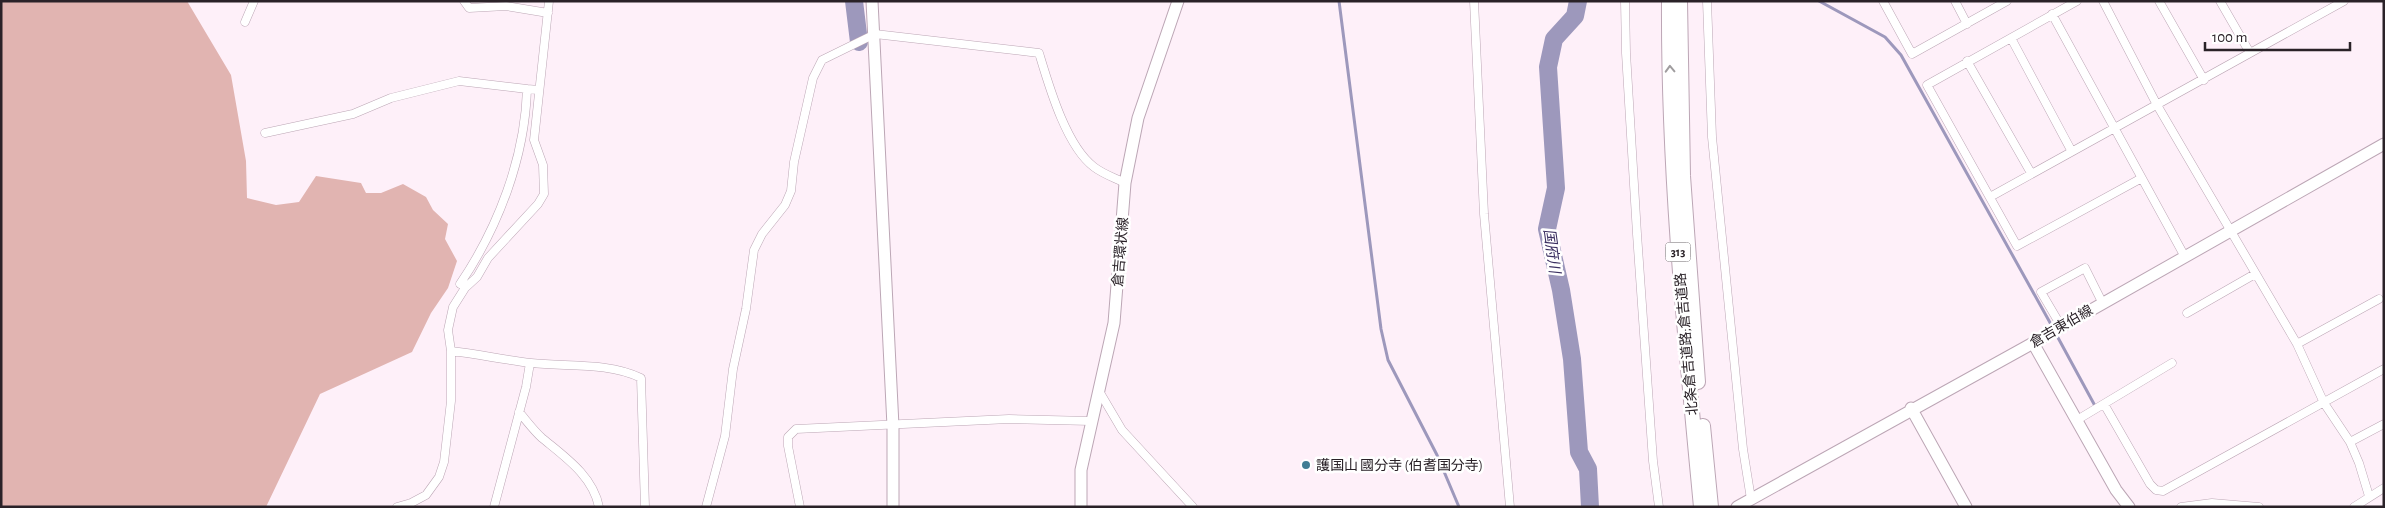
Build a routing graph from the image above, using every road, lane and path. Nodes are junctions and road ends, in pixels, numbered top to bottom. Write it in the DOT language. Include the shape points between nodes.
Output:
graph roads {
  1 [pos="254,1"];
  2 [pos="464,1"];
  3 [pos="549,1"];
  4 [pos="872,1"];
  5 [pos="1178,1"];
  6 [pos="1474,1"];
  7 [pos="1625,1"];
  8 [pos="1669,1"];
  9 [pos="1680,1"];
  10 [pos="1707,1"];
  11 [pos="1883,1"];
  12 [pos="1955,1"];
  13 [pos="2007,1"];
  14 [pos="2077,1"];
  15 [pos="2103,1"];
  16 [pos="2159,1"];
  17 [pos="2220,1"];
  18 [pos="2344,1"];
  19 [pos="2335,3"];
  20 [pos="548,13"];
  21 [pos="2052,14"];
  22 [pos="245,22"];
  23 [pos="1967,24"];
  24 [pos="875,34"];
  25 [pos="2010,38"];
  26 [pos="2250,53"];
  27 [pos="1967,61"];
  28 [pos="2204,80"];
  29 [pos="527,89"];
  30 [pos="539,90"];
  31 [pos="2157,106"];
  32 [pos="2115,129"];
  33 [pos="265,133"];
  34 [pos="2384,144"];
  35 [pos="2071,150"];
  36 [pos="2031,173"];
  37 [pos="2140,179"];
  38 [pos="1125,183"];
  39 [pos="1990,197"];
  40 [pos="2232,231"];
  41 [pos="2185,257"];
  42 [pos="2255,274"];
  43 [pos="460,284"];
  44 [pos="2379,299"];
  45 [pos="2102,302"];
  46 [pos="2187,313"];
  47 [pos="2061,326"];
  48 [pos="2033,343"];
  49 [pos="2297,344"];
  50 [pos="451,351"];
  51 [pos="530,363"];
  52 [pos="2172,363"];
  53 [pos="2384,369"];
  54 [pos="1099,391"];
  55 [pos="2324,403"];
  56 [pos="2104,404"];
  57 [pos="1911,408"];
  58 [pos="519,412"];
  59 [pos="2078,420"];
  60 [pos="1091,421"];
  61 [pos="2384,424"];
  62 [pos="893,426"];
  63 [pos="2350,442"];
  64 [pos="2384,488"];
  65 [pos="2369,496"];
  66 [pos="1706,503"];
  67 [pos="1752,503"];
  68 [pos="397,507"];
  69 [pos="494,507"];
  70 [pos="599,507"];
  71 [pos="646,507"];
  72 [pos="706,507"];
  73 [pos="800,507"];
  74 [pos="893,507"];
  75 [pos="1081,507"];
  76 [pos="1193,507"];
  77 [pos="1510,507"];
  78 [pos="1659,507"];
  79 [pos="1737,507"];
  80 [pos="1966,507"];
  81 [pos="2129,507"];
  82 [pos="2180,507"];
  83 [pos="2258,507"];
  84 [pos="2354,507"];
  1 -- 22 [label="street"];
  2 -- 20 [label="street" via="469,8 506,6"];
  3 -- 20 [label="street"];
  4 -- 24 [label="main road"];
  5 -- 38 [label="main road, 倉吉環状線" via="1138,118"];
  6 -- 77 [label="street" via="1484,214"];
  7 -- 78 [label="street" via="1637,234"];
  66 -- 8 [label="highway, 北条倉吉道路;倉吉道路 / 313, one-way" via="1680,286 1673,176"];
  9 -- 66 [label="highway, 北条倉吉道路;倉吉道路 / 313" via="1683,176"];
  10 -- 67 [label="street" via="1712,138 1743,449"];
  11 -- 23 [label="street" via="1912,54"];
  12 -- 23 [label="street"];
  13 -- 23 [label="street"];
  14 -- 21 [label="street"];
  15 -- 31 [label="street"];
  16 -- 28 [label="street"];
  17 -- 26 [label="street"];
  18 -- 19 [label="street"];
  19 -- 26 [label="street"];
  20 -- 30 [label="street"];
  21 -- 25 [label="street"];
  21 -- 32 [label="street"];
  24 -- 38 [label="street" via="1039,53 1053,98 1080,153 1094,167"];
  24 -- 62 [label="main road"];
  24 -- 72 [label="street" via="822,60 813,78 791,190 785,205 754,250 725,436"];
  25 -- 27 [label="street"];
  25 -- 35 [label="street"];
  26 -- 28 [label="street"];
  27 -- 36 [label="street"];
  27 -- 39 [label="street" via="1927,84"];
  28 -- 31 [label="street"];
  29 -- 30 [label="street"];
  29 -- 33 [label="street" via="459,81 391,98 353,114"];
  29 -- 43 [label="street" via="520,146 502,204 477,259"];
  30 -- 50 [label="street" via="534,140 544,165 544,194 488,258 477,278 465,288 453,307 448,330"];
  31 -- 32 [label="street"];
  31 -- 40 [label="street"];
  32 -- 35 [label="street"];
  32 -- 37 [label="street"];
  34 -- 40 [label="main road, 倉吉東伯線"];
  35 -- 36 [label="street"];
  36 -- 39 [label="street"];
  37 -- 39 [label="street" via="2017,246"];
  37 -- 41 [label="street"];
  38 -- 54 [label="main road, 倉吉環状線" via="1114,323"];
  40 -- 41 [label="main road, 倉吉東伯線"];
  40 -- 42 [label="street"];
  41 -- 45 [label="main road, 倉吉東伯線"];
  42 -- 46 [label="street"];
  42 -- 49 [label="street"];
  44 -- 49 [label="street"];
  45 -- 47 [label="main road, 倉吉東伯線"];
  45 -- 47 [label="street" via="2086,268 2040,292"];
  47 -- 48 [label="main road, 倉吉東伯線"];
  48 -- 57 [label="main road, 倉吉東伯線"];
  48 -- 59 [label="main road"];
  49 -- 55 [label="street"];
  50 -- 51 [label="street"];
  50 -- 68 [label="street" via="451,401 444,462 439,477 426,495"];
  51 -- 58 [label="street"];
  51 -- 71 [label="street" via="608,368 641,378"];
  52 -- 56 [label="street"];
  53 -- 55 [label="street"];
  54 -- 60 [label="main road, 倉吉環状線"];
  54 -- 76 [label="street" via="1122,430"];
  55 -- 56 [label="street" via="2163,491 2150,484"];
  55 -- 63 [label="street"];
  56 -- 59 [label="street"];
  57 -- 67 [label="main road, 倉吉東伯線"];
  57 -- 80 [label="main road"];
  58 -- 69 [label="street"];
  58 -- 70 [label="street" via="541,437 572,462 594,492"];
  59 -- 81 [label="main road" via="2116,490"];
  60 -- 62 [label="street" via="1009,419"];
  60 -- 75 [label="main road, 倉吉環状線" via="1081,470"];
  61 -- 63 [label="street"];
  62 -- 73 [label="street" via="796,429 788,437 788,446"];
  62 -- 74 [label="main road"];
  63 -- 65 [label="street"];
  64 -- 65 [label="street"];
  65 -- 84 [label="street"];
  67 -- 79 [label="main road, 倉吉東伯線"];
  82 -- 83 [label="street" via="2212,503"];
}
